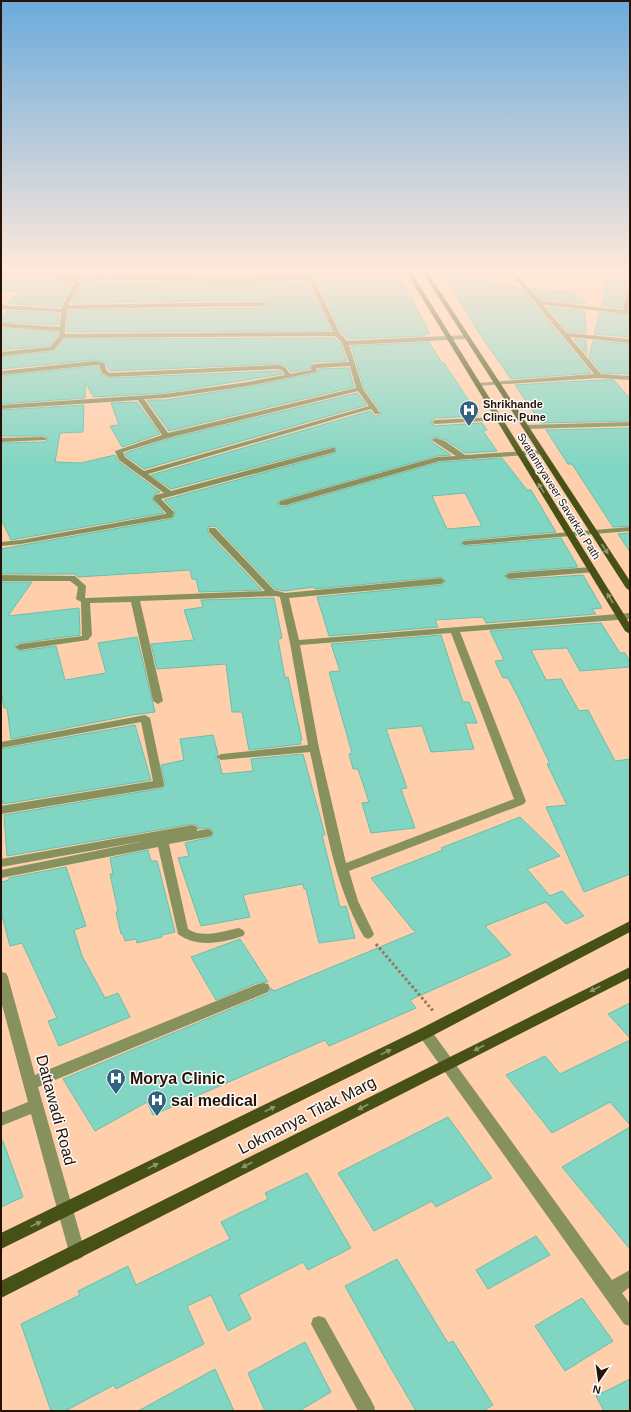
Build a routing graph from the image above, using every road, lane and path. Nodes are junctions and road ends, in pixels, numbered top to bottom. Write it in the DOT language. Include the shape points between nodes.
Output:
graph roads {
  1 [pos="60,336"];
  2 [pos="339,336"];
  3 [pos="567,336"];
  4 [pos="576,336"];
  5 [pos="467,337"];
  6 [pos="449,338"];
  7 [pos="630,341"];
  8 [pos="345,343"];
  9 [pos="1,354"];
  10 [pos="354,364"];
  11 [pos="1,373"];
  12 [pos="599,376"];
  13 [pos="289,377"];
  14 [pos="630,378"];
  15 [pos="498,384"];
  16 [pos="478,386"];
  17 [pos="360,389"];
  18 [pos="140,398"];
  19 [pos="1,407"];
  20 [pos="498,419"];
  21 [pos="435,422"];
  22 [pos="630,424"];
  23 [pos="525,427"];
  24 [pos="166,436"];
  25 [pos="43,439"];
  26 [pos="1,440"];
  27 [pos="435,440"];
  28 [pos="332,450"];
  29 [pos="541,452"];
  30 [pos="519,453"];
  31 [pos="463,457"];
  32 [pos="143,473"];
  33 [pos="169,493"];
  34 [pos="283,503"];
  35 [pos="630,529"];
  36 [pos="212,530"];
  37 [pos="594,532"];
  38 [pos="570,534"];
  39 [pos="465,543"];
  40 [pos="1,544"];
  41 [pos="592,570"];
  42 [pos="509,576"];
  43 [pos="1,578"];
  44 [pos="442,581"];
  45 [pos="630,588"];
  46 [pos="272,593"];
  47 [pos="284,596"];
  48 [pos="135,599"];
  49 [pos="85,601"];
  50 [pos="626,617"];
  51 [pos="454,629"];
  52 [pos="630,631"];
  53 [pos="295,643"];
  54 [pos="20,647"];
  55 [pos="158,701"];
  56 [pos="1,745"];
  57 [pos="314,748"];
  58 [pos="221,757"];
  59 [pos="1,810"];
  60 [pos="163,842"];
  61 [pos="1,863"];
  62 [pos="342,869"];
  63 [pos="1,874"];
  64 [pos="630,926"];
  65 [pos="239,933"];
  66 [pos="368,934"];
  67 [pos="630,972"];
  68 [pos="1,977"];
  69 [pos="263,988"];
  70 [pos="443,1024"];
  71 [pos="425,1033"];
  72 [pos="448,1064"];
  73 [pos="30,1084"];
  74 [pos="36,1105"];
  75 [pos="1,1120"];
  76 [pos="65,1210"];
  77 [pos="1,1241"];
  78 [pos="77,1252"];
  79 [pos="630,1278"];
  80 [pos="1,1290"];
  81 [pos="611,1290"];
  82 [pos="630,1318"];
  83 [pos="319,1324"];
  84 [pos="366,1410"];
  1 -- 9 [label="street" via="52,349"];
  2 -- 8 [label="street"];
  3 -- 12 [label="street"];
  4 -- 7 [label="street"];
  5 -- 6 [label="street"];
  5 -- 15 [label="main road, Svatantryaveer Savarkar Path"];
  6 -- 8 [label="street"];
  6 -- 16 [label="main road, Svatantryaveer Savarkar Path"];
  8 -- 10 [label="street"];
  10 -- 13 [label="street" via="314,366 312,372"];
  10 -- 17 [label="street"];
  11 -- 13 [label="street" via="98,363 102,364 104,372 109,375 278,367 284,369"];
  12 -- 14 [label="street"];
  12 -- 15 [label="street"];
  13 -- 18 [label="street"];
  15 -- 16 [label="street"];
  15 -- 23 [label="main road, Svatantryaveer Savarkar Path"];
  16 -- 20 [label="main road, Svatantryaveer Savarkar Path"];
  17 -- 24 [label="street"];
  17 -- 32 [label="street" via="374,410 347,413"];
  18 -- 19 [label="street"];
  18 -- 24 [label="street"];
  20 -- 21 [label="street"];
  20 -- 30 [label="main road, Svatantryaveer Savarkar Path"];
  22 -- 23 [label="street"];
  23 -- 29 [label="main road, Svatantryaveer Savarkar Path"];
  24 -- 32 [label="street" via="119,451 122,458"];
  25 -- 26 [label="street"];
  27 -- 31 [label="street"];
  28 -- 33 [label="street"];
  29 -- 30 [label="street"];
  29 -- 37 [label="main road, Svatantryaveer Savarkar Path"];
  30 -- 31 [label="street"];
  38 -- 30 [label="main road, Svatantryaveer Savarkar Path, one-way"];
  31 -- 34 [label="street" via="440,459"];
  32 -- 33 [label="street"];
  33 -- 40 [label="street" via="157,498 170,512 167,516"];
  35 -- 37 [label="street"];
  36 -- 46 [label="street"];
  37 -- 38 [label="street"];
  37 -- 45 [label="main road, Svatantryaveer Savarkar Path, one-way"];
  38 -- 39 [label="street"];
  38 -- 41 [label="main road, Svatantryaveer Savarkar Path"];
  41 -- 42 [label="street"];
  50 -- 41 [label="main road, Svatantryaveer Savarkar Path, one-way"];
  43 -- 49 [label="street" via="72,578 82,586 80,599"];
  44 -- 47 [label="street"];
  46 -- 47 [label="street"];
  46 -- 48 [label="street"];
  47 -- 53 [label="street"];
  48 -- 49 [label="street"];
  48 -- 55 [label="street"];
  49 -- 54 [label="street" via="85,638"];
  50 -- 51 [label="street"];
  50 -- 52 [label="main road, Svatantryaveer Savarkar Path"];
  51 -- 53 [label="street"];
  51 -- 62 [label="street" via="520,801"];
  53 -- 57 [label="street"];
  56 -- 59 [label="street" via="145,718 159,784"];
  57 -- 58 [label="street"];
  57 -- 62 [label="street"];
  60 -- 61 [label="street" via="207,830"];
  60 -- 63 [label="street"];
  60 -- 65 [label="street" via="182,931 186,936 198,939"];
  62 -- 66 [label="street" via="352,901"];
  64 -- 70 [label="main road, Lokmanya Tilak Marg"];
  66 -- 70 [label="path"];
  67 -- 72 [label="main road, Lokmanya Tilak Marg, one-way"];
  68 -- 73 [label="street, Dattawadi Road"];
  69 -- 73 [label="street"];
  70 -- 71 [label="main road, Lokmanya Tilak Marg"];
  71 -- 72 [label="street"];
  76 -- 71 [label="main road, Lokmanya Tilak Marg, one-way"];
  72 -- 78 [label="main road, Lokmanya Tilak Marg, one-way"];
  72 -- 81 [label="street"];
  73 -- 74 [label="street, Dattawadi Road"];
  74 -- 75 [label="street"];
  74 -- 76 [label="street, Dattawadi Road"];
  77 -- 76 [label="main road, Lokmanya Tilak Marg, one-way"];
  76 -- 78 [label="street, Dattawadi Road"];
  78 -- 80 [label="main road, Lokmanya Tilak Marg"];
  79 -- 81 [label="street"];
  81 -- 82 [label="street"];
  83 -- 84 [label="street"];
}
